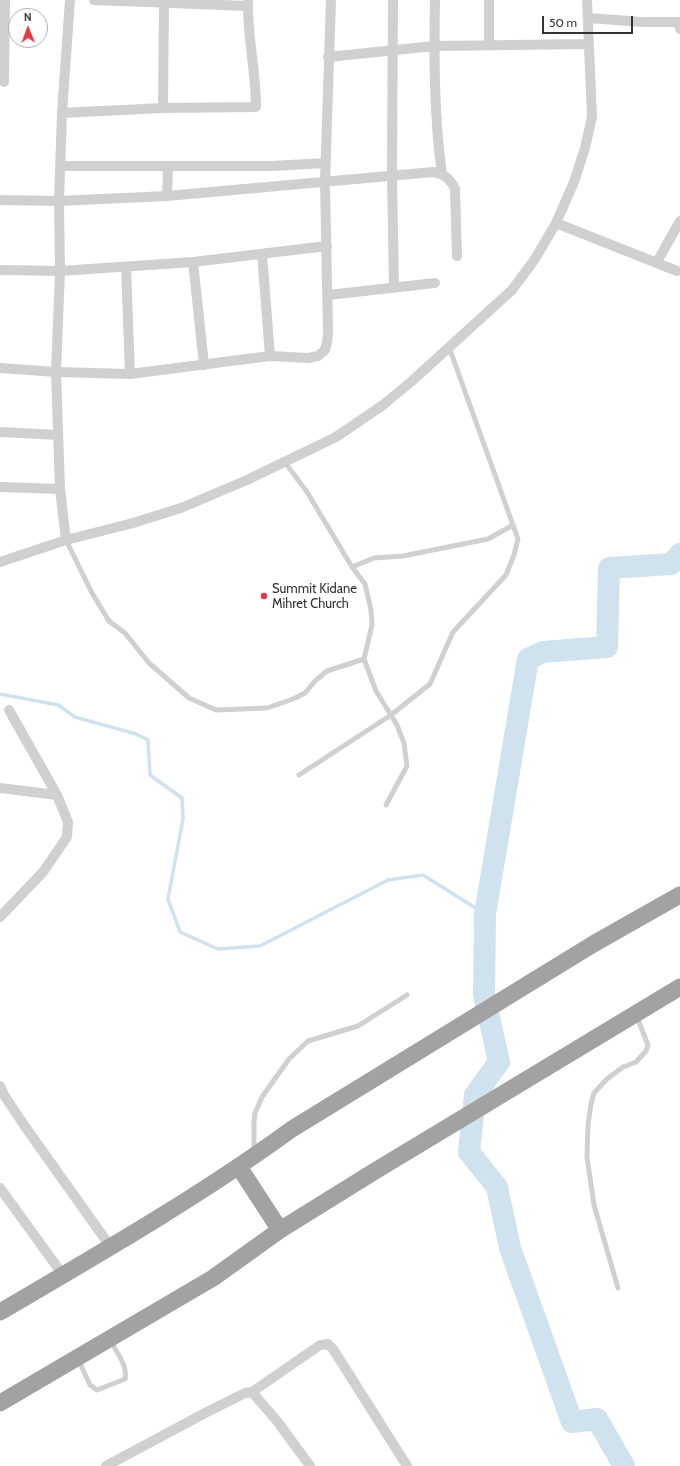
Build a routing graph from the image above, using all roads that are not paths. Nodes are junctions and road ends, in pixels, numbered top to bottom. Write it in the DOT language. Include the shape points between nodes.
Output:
graph roads {
  1 [pos="5,0"];
  2 [pos="70,0"];
  3 [pos="94,0"];
  4 [pos="331,0"];
  5 [pos="393,0"];
  6 [pos="435,0"];
  7 [pos="489,0"];
  8 [pos="587,0"];
  9 [pos="164,3"];
  10 [pos="248,3"];
  11 [pos="588,18"];
  12 [pos="679,24"];
  13 [pos="589,44"];
  14 [pos="489,45"];
  15 [pos="434,46"];
  16 [pos="393,51"];
  17 [pos="328,57"];
  18 [pos="4,82"];
  19 [pos="163,108"];
  20 [pos="62,112"];
  21 [pos="326,163"];
  22 [pos="61,166"];
  23 [pos="168,167"];
  24 [pos="442,174"];
  25 [pos="392,176"];
  26 [pos="325,182"];
  27 [pos="167,196"];
  28 [pos="0,200"];
  29 [pos="59,201"];
  30 [pos="680,221"];
  31 [pos="556,223"];
  32 [pos="327,246"];
  33 [pos="262,254"];
  34 [pos="457,256"];
  35 [pos="193,262"];
  36 [pos="657,262"];
  37 [pos="126,266"];
  38 [pos="0,270"];
  39 [pos="60,271"];
  40 [pos="677,271"];
  41 [pos="435,283"];
  42 [pos="394,287"];
  43 [pos="328,294"];
  44 [pos="449,347"];
  45 [pos="270,356"];
  46 [pos="204,365"];
  47 [pos="0,368"];
  48 [pos="56,372"];
  49 [pos="130,374"];
  50 [pos="0,432"];
  51 [pos="58,435"];
  52 [pos="284,461"];
  53 [pos="0,487"];
  54 [pos="60,489"];
  55 [pos="513,525"];
  56 [pos="66,540"];
  57 [pos="0,562"];
  58 [pos="352,567"];
  59 [pos="364,659"];
  60 [pos="9,710"];
  61 [pos="390,715"];
  62 [pos="299,775"];
  63 [pos="0,788"];
  64 [pos="57,795"];
  65 [pos="386,805"];
  66 [pos="680,895"];
  67 [pos="0,917"];
  68 [pos="680,987"];
  69 [pos="407,995"];
  70 [pos="636,1014"];
  71 [pos="0,1086"];
  72 [pos="254,1157"];
  73 [pos="239,1167"];
  74 [pos="0,1188"];
  75 [pos="280,1230"];
  76 [pos="110,1246"];
  77 [pos="63,1275"];
  78 [pos="618,1288"];
  79 [pos="0,1312"];
  80 [pos="109,1338"];
  81 [pos="76,1357"];
  82 [pos="252,1392"];
  83 [pos="0,1402"];
  84 [pos="108,1466"];
  85 [pos="310,1466"];
  86 [pos="407,1466"];
  1 -- 18 [label="street"];
  2 -- 20 [label="street"];
  3 -- 9 [label="street"];
  4 -- 17 [label="street"];
  5 -- 16 [label="street"];
  6 -- 15 [label="street"];
  7 -- 14 [label="street"];
  8 -- 11 [label="street"];
  9 -- 10 [label="street"];
  9 -- 19 [label="street"];
  10 -- 19 [label="street" via="256,107"];
  11 -- 12 [label="street"];
  11 -- 13 [label="street"];
  13 -- 14 [label="street"];
  13 -- 31 [label="street" via="592,117 574,182"];
  14 -- 15 [label="street"];
  15 -- 16 [label="street"];
  15 -- 24 [label="street"];
  16 -- 17 [label="street"];
  16 -- 25 [label="street"];
  17 -- 21 [label="street"];
  19 -- 20 [label="street"];
  20 -- 22 [label="street"];
  21 -- 23 [label="street"];
  21 -- 26 [label="street"];
  22 -- 23 [label="street"];
  22 -- 29 [label="street"];
  23 -- 27 [label="street"];
  24 -- 25 [label="street" via="433,172"];
  24 -- 34 [label="street" via="451,181 455,189"];
  25 -- 26 [label="street"];
  25 -- 42 [label="street"];
  26 -- 27 [label="street"];
  26 -- 32 [label="street"];
  27 -- 29 [label="street"];
  28 -- 29 [label="street"];
  29 -- 39 [label="street"];
  30 -- 36 [label="street"];
  31 -- 36 [label="street"];
  31 -- 44 [label="street" via="535,259 512,290"];
  32 -- 33 [label="street"];
  32 -- 43 [label="street"];
  33 -- 35 [label="street"];
  33 -- 45 [label="street"];
  35 -- 37 [label="street"];
  35 -- 46 [label="street"];
  36 -- 40 [label="street"];
  37 -- 39 [label="street"];
  37 -- 49 [label="street"];
  38 -- 39 [label="street"];
  39 -- 48 [label="street"];
  41 -- 42 [label="street"];
  42 -- 43 [label="street"];
  43 -- 45 [label="street" via="328,334 325,350 318,356 308,358"];
  44 -- 52 [label="street" via="377,409 336,437"];
  44 -- 55 [label="lane"];
  45 -- 46 [label="street"];
  46 -- 49 [label="street"];
  47 -- 48 [label="street"];
  48 -- 49 [label="street"];
  48 -- 51 [label="street"];
  50 -- 51 [label="street"];
  51 -- 54 [label="street"];
  52 -- 56 [label="street" via="241,483 181,508"];
  52 -- 58 [label="lane" via="307,492"];
  53 -- 54 [label="street"];
  54 -- 56 [label="street"];
  55 -- 58 [label="lane" via="488,539 403,556 374,558"];
  55 -- 61 [label="lane" via="518,540 506,576 453,632 430,684"];
  56 -- 57 [label="street"];
  56 -- 59 [label="lane" via="109,621 125,633 149,663 189,698 216,710 267,708 306,694 315,681 327,671"];
  58 -- 59 [label="lane" via="365,584 371,610 372,625"];
  59 -- 61 [label="lane" via="376,691"];
  60 -- 64 [label="street"];
  61 -- 62 [label="lane"];
  61 -- 65 [label="lane" via="404,743 407,766"];
  63 -- 64 [label="street"];
  64 -- 67 [label="street" via="68,822 67,837 43,872"];
  66 -- 72 [label="highway" via="595,942 292,1129"];
  68 -- 70 [label="highway"];
  69 -- 72 [label="lane" via="358,1026 308,1041 289,1059 262,1097 255,1113"];
  70 -- 75 [label="highway"];
  70 -- 78 [label="lane" via="648,1045 646,1051 636,1062 623,1067 607,1079 594,1093 588,1125 587,1157 594,1206"];
  71 -- 76 [label="street" via="26,1128"];
  72 -- 73 [label="highway"];
  73 -- 75 [label="highway"];
  73 -- 76 [label="highway"];
  74 -- 77 [label="street"];
  75 -- 80 [label="highway" via="213,1278"];
  76 -- 77 [label="highway"];
  77 -- 79 [label="highway"];
  80 -- 81 [label="highway"];
  80 -- 81 [label="lane" via="124,1365 125,1379 94,1389"];
  81 -- 83 [label="highway"];
  82 -- 84 [label="street" via="207,1412"];
  82 -- 85 [label="street"];
  82 -- 86 [label="street" via="320,1345 328,1344"];
}
